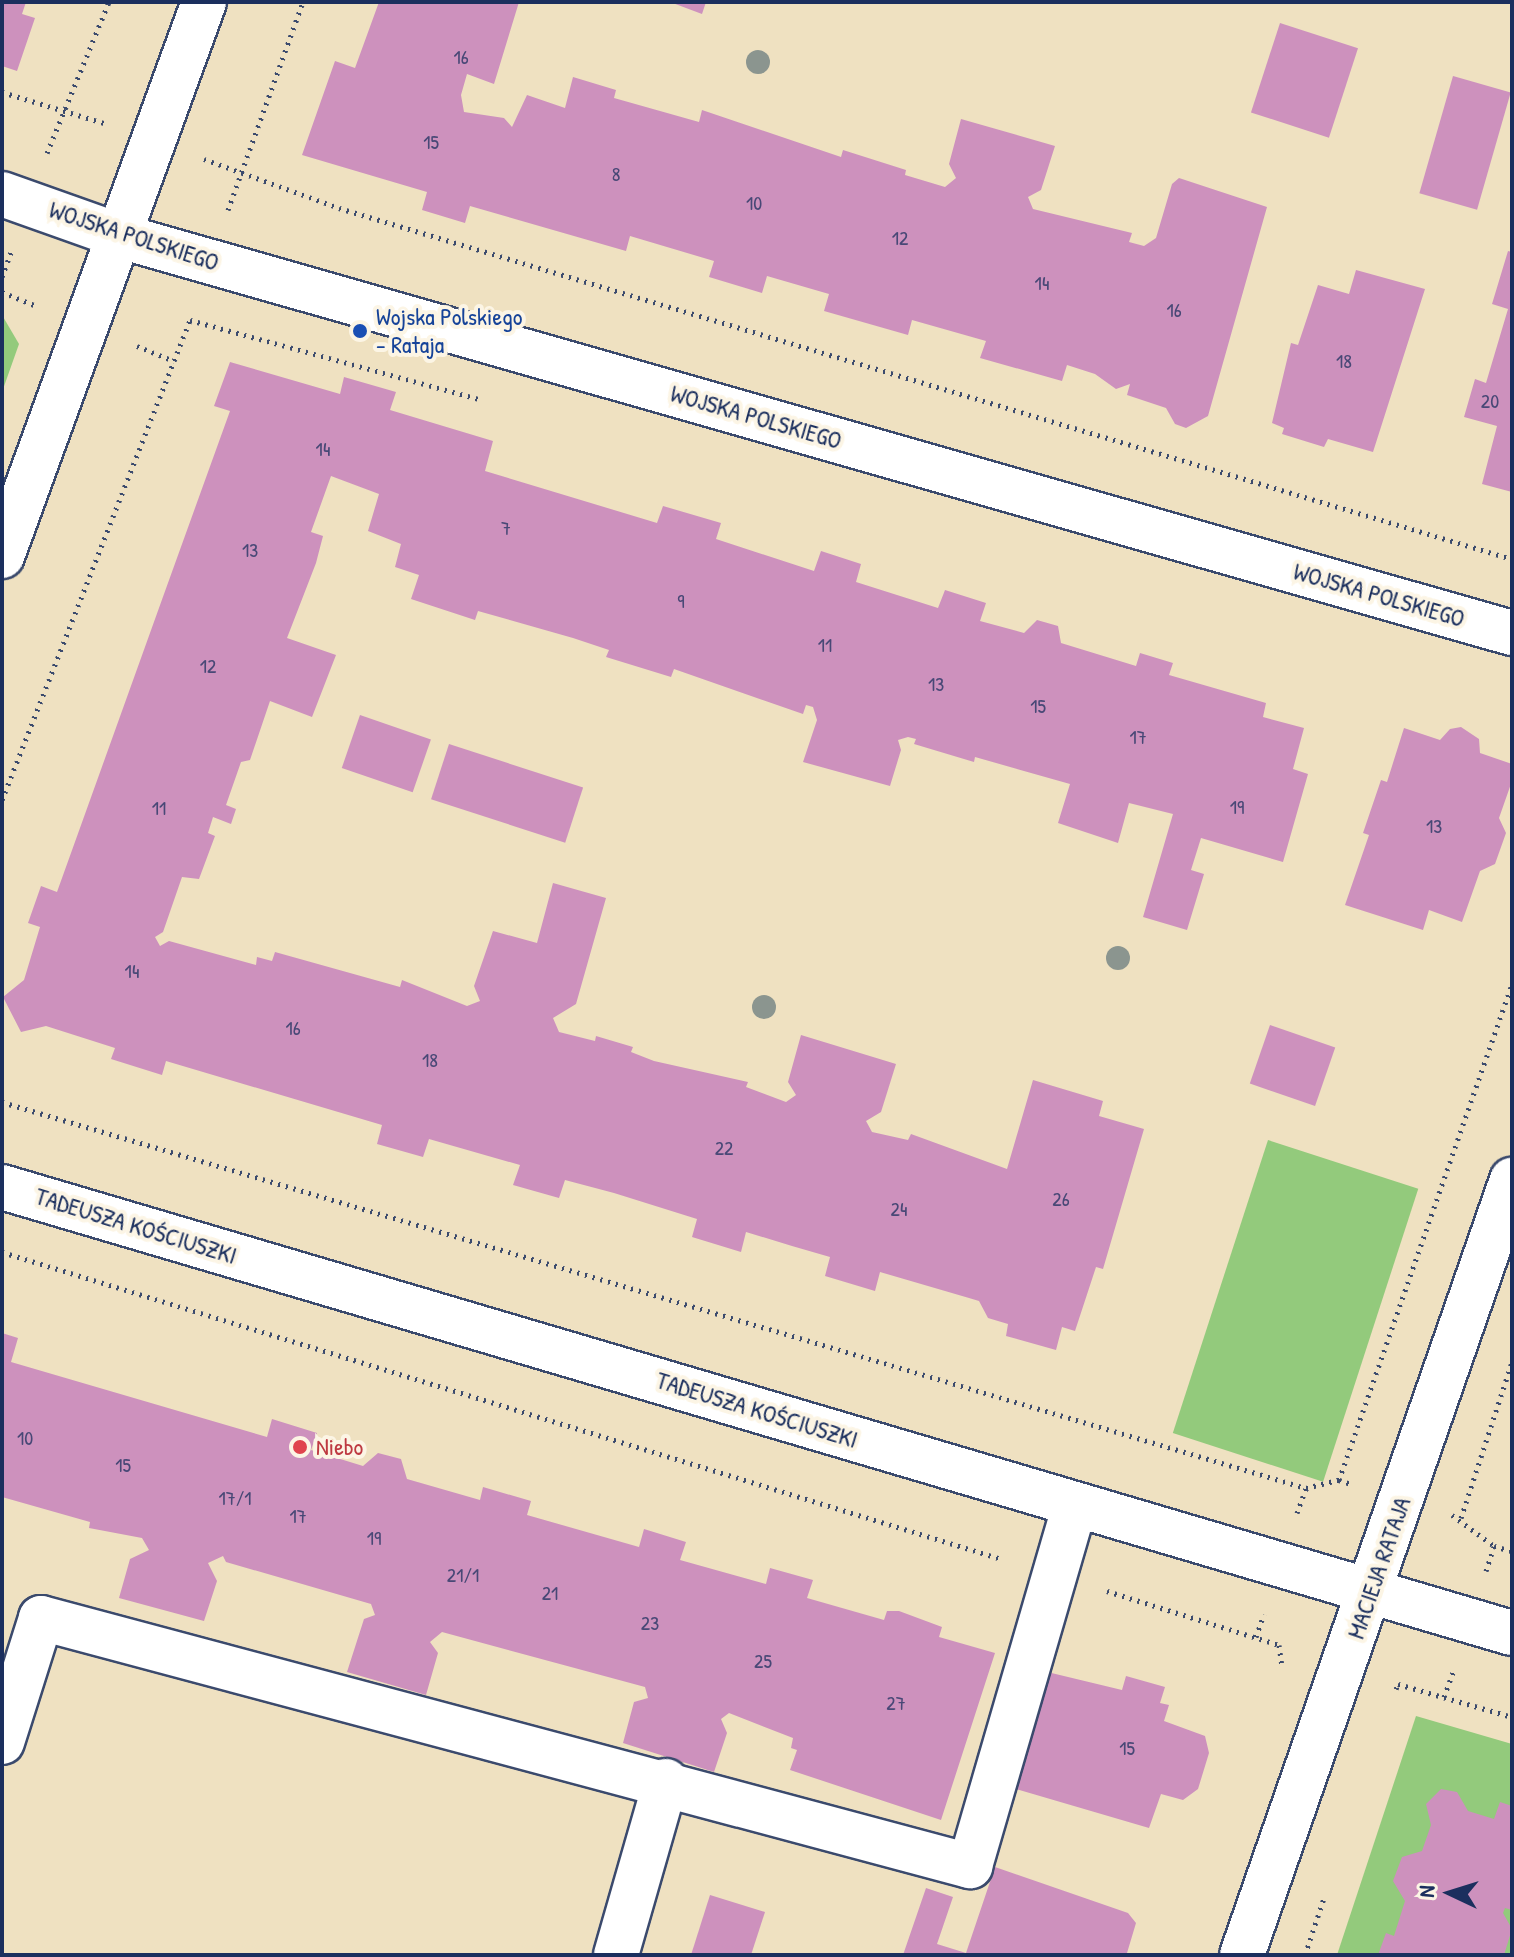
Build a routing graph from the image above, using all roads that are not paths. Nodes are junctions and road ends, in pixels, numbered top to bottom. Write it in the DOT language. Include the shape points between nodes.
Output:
graph roads {
  1 [pos="204,2"];
  2 [pos="15,198"];
  3 [pos="120,236"];
  4 [pos="2,556"];
  5 [pos="1512,633"];
  6 [pos="1512,1180"];
  7 [pos="2,1187"];
  8 [pos="1075,1505"];
  9 [pos="1370,1593"];
  10 [pos="1512,1633"];
  11 [pos="2,1742"];
  12 [pos="666,1781"];
  13 [pos="616,1955"];
  14 [pos="1242,1955"];
  1 -- 3 [label="street"];
  2 -- 3 [label="street, WOJSKA POLSKIEGO"];
  3 -- 4 [label="street"];
  3 -- 5 [label="street, WOJSKA POLSKIEGO"];
  6 -- 9 [label="street, MACIEJA RATAJA"];
  7 -- 8 [label="street, TADEUSZA KOŚCIUSZKI"];
  8 -- 9 [label="street, TADEUSZA KOŚCIUSZKI"];
  8 -- 12 [label="street" via="970,1866"];
  9 -- 10 [label="street, TADEUSZA KOŚCIUSZKI"];
  9 -- 14 [label="street, MACIEJA RATAJA"];
  11 -- 12 [label="street" via="41,1618"];
  12 -- 13 [label="street"];
}
